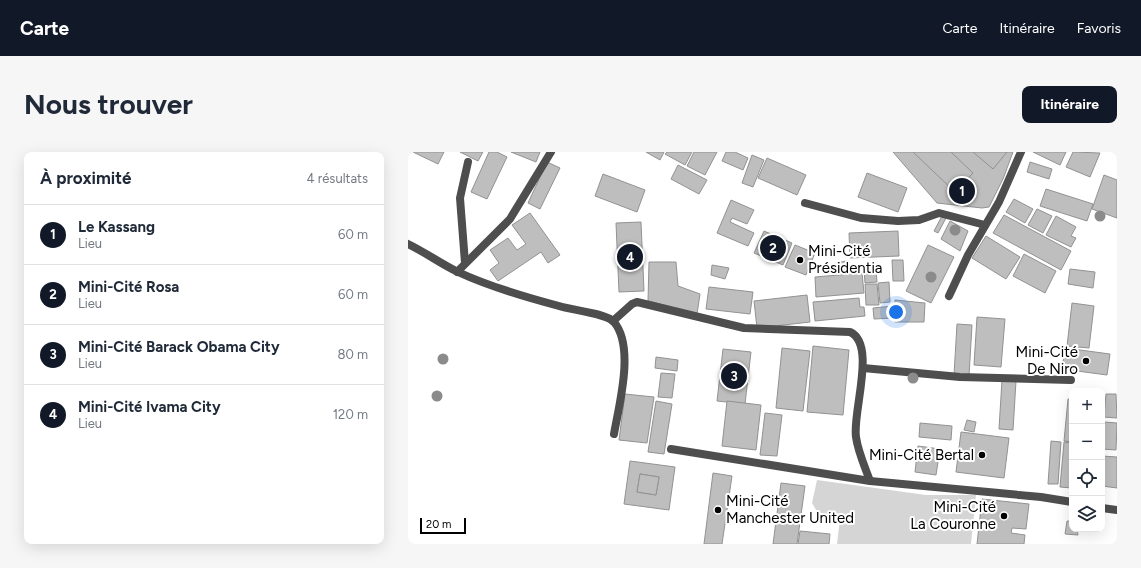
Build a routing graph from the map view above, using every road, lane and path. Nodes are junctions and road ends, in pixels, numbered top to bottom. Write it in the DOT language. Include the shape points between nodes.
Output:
graph roads {
  1 [pos="551,152"];
  2 [pos="1021,152"];
  3 [pos="468,162"];
  4 [pos="805,203"];
  5 [pos="985,225"];
  6 [pos="408,244"];
  7 [pos="465,263"];
  8 [pos="457,272"];
  9 [pos="949,296"];
  10 [pos="613,321"];
  11 [pos="863,368"];
  12 [pos="1071,380"];
  13 [pos="614,434"];
  14 [pos="671,450"];
  15 [pos="870,481"];
  16 [pos="1069,501"];
  17 [pos="1105,508"];
  18 [pos="1117,510"];
  1 -- 7 [label="street" via="510,219"];
  2 -- 5 [label="street" via="999,202"];
  3 -- 7 [label="street" via="460,198"];
  4 -- 5 [label="street" via="861,218 919,220 939,212"];
  5 -- 9 [label="street"];
  6 -- 8 [label="street"];
  7 -- 8 [label="street"];
  8 -- 10 [label="street" via="511,292 568,309 600,315"];
  10 -- 11 [label="street" via="637,302 744,328 850,332 859,339"];
  10 -- 13 [label="street" via="624,351 624,369"];
  11 -- 12 [label="street" via="960,377"];
  11 -- 15 [label="street" via="856,438"];
  14 -- 15 [label="street"];
  15 -- 16 [label="street" via="1041,496"];
  17 -- 18 [label="street"];
}
